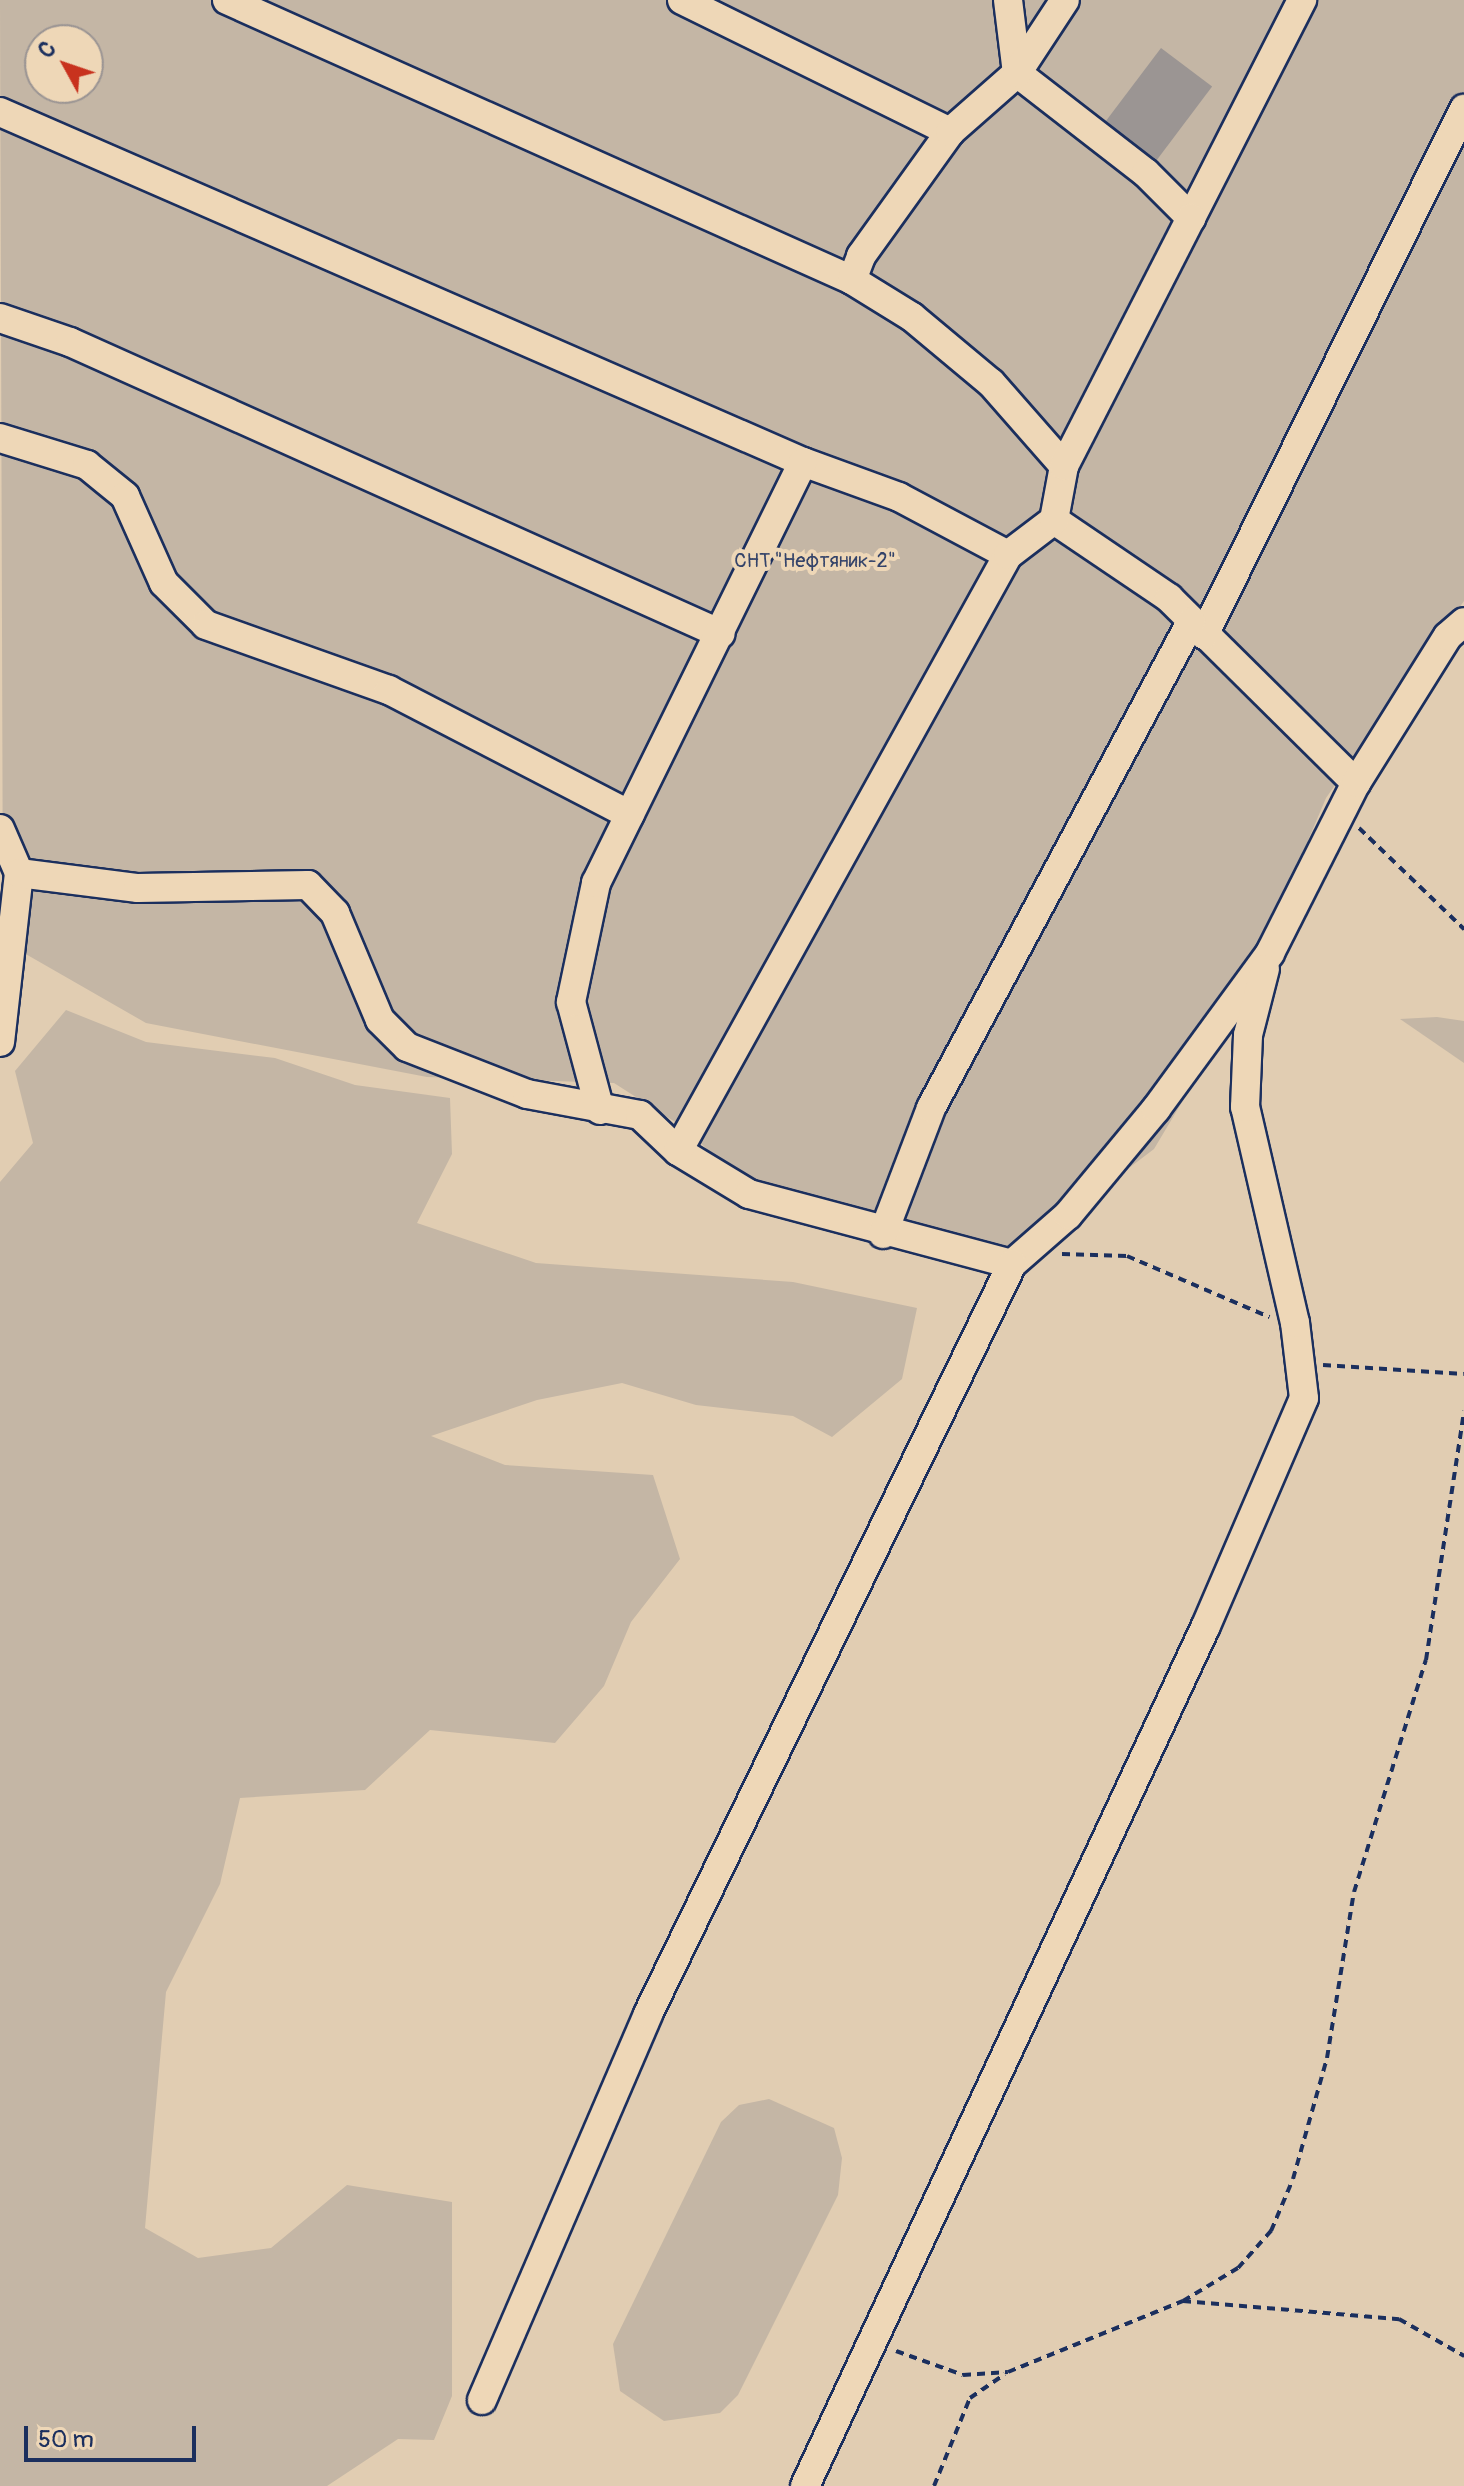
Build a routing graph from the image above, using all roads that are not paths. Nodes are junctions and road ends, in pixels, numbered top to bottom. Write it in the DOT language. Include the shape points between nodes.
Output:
graph roads {
  1 [pos="227,0"];
  2 [pos="682,0"];
  3 [pos="1008,0"];
  4 [pos="1065,0"];
  5 [pos="1302,0"];
  6 [pos="1017,73"];
  7 [pos="1464,109"];
  8 [pos="0,112"];
  9 [pos="950,132"];
  10 [pos="1191,218"];
  11 [pos="852,280"];
  12 [pos="0,318"];
  13 [pos="0,438"];
  14 [pos="803,462"];
  15 [pos="1064,466"];
  16 [pos="1054,520"];
  17 [pos="1008,555"];
  18 [pos="1464,622"];
  19 [pos="1197,629"];
  20 [pos="721,634"];
  21 [pos="1356,783"];
  22 [pos="630,815"];
  23 [pos="0,829"];
  24 [pos="19,873"];
  25 [pos="1270,953"];
  26 [pos="0,1042"];
  27 [pos="600,1110"];
  28 [pos="678,1151"];
  29 [pos="883,1234"];
  30 [pos="1012,1264"];
  31 [pos="482,2400"];
  32 [pos="805,2486"];
  1 -- 11 [label="street"];
  2 -- 9 [label="street"];
  3 -- 6 [label="street"];
  4 -- 6 [label="street"];
  5 -- 10 [label="street"];
  6 -- 9 [label="street"];
  6 -- 10 [label="street" via="1146,173"];
  7 -- 19 [label="street"];
  8 -- 14 [label="street"];
  9 -- 11 [label="street"];
  10 -- 15 [label="street"];
  11 -- 15 [label="street" via="912,317 991,383"];
  12 -- 20 [label="street" via="70,342"];
  13 -- 22 [label="street" via="87,465 125,496 164,583 206,625 389,690"];
  14 -- 17 [label="street" via="899,497"];
  14 -- 20 [label="street"];
  15 -- 16 [label="street"];
  16 -- 17 [label="street"];
  16 -- 19 [label="street" via="1169,598"];
  17 -- 28 [label="street"];
  18 -- 21 [label="street" via="1448,636"];
  19 -- 21 [label="street"];
  19 -- 29 [label="street" via="931,1108"];
  20 -- 22 [label="street"];
  21 -- 25 [label="street"];
  22 -- 27 [label="street" via="596,883 571,1002"];
  23 -- 24 [label="street"];
  24 -- 26 [label="street"];
  24 -- 27 [label="street" via="138,888 308,885 335,913 380,1020 407,1047 527,1094"];
  25 -- 30 [label="street" via="1156,1109 1068,1215"];
  25 -- 32 [label="street" via="1248,1035 1245,1107 1295,1323 1304,1398 1205,1628"];
  27 -- 28 [label="street" via="640,1115"];
  28 -- 29 [label="street" via="749,1194"];
  29 -- 30 [label="street" via="927,1236"];
  30 -- 31 [label="street" via="648,2014"];
}
